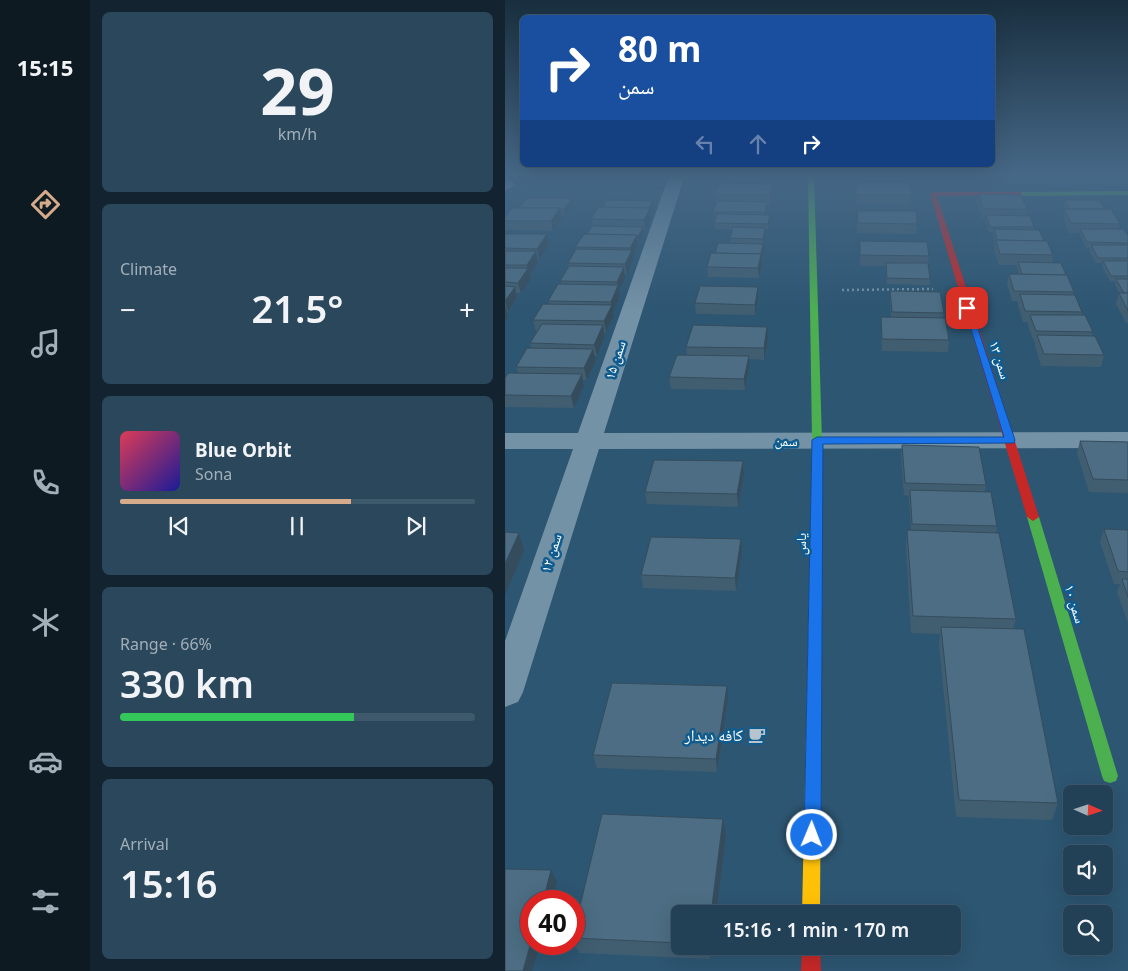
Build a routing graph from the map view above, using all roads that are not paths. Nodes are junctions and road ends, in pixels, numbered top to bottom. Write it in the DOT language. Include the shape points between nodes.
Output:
graph roads {
  1 [pos="661,220"];
  2 [pos="812,220"];
  3 [pos="941,220"];
  4 [pos="817,440"];
  5 [pos="1010,440"];
  6 [pos="1128,440"];
  7 [pos="588,441"];
  8 [pos="505,442"];
  9 [pos="510,679"];
  10 [pos="1110,776"];
  11 [pos="811,905"];
  12 [pos="811,955"];
  13 [pos="811,971"];
  1 -- 7 [label="street, سمن ۱۵"];
  2 -- 4 [label="street, یاس"];
  3 -- 5 [label="street, سمن ۱۳"];
  4 -- 5 [label="street, سمن"];
  4 -- 7 [label="street, سمن"];
  4 -- 11 [label="street, یاس"];
  5 -- 6 [label="street, سمن"];
  5 -- 10 [label="street, سمن ۱۰"];
  7 -- 8 [label="street, سمن"];
  7 -- 9 [label="street, سمن ۱۲"];
  12 -- 13 [label="street"];
}
